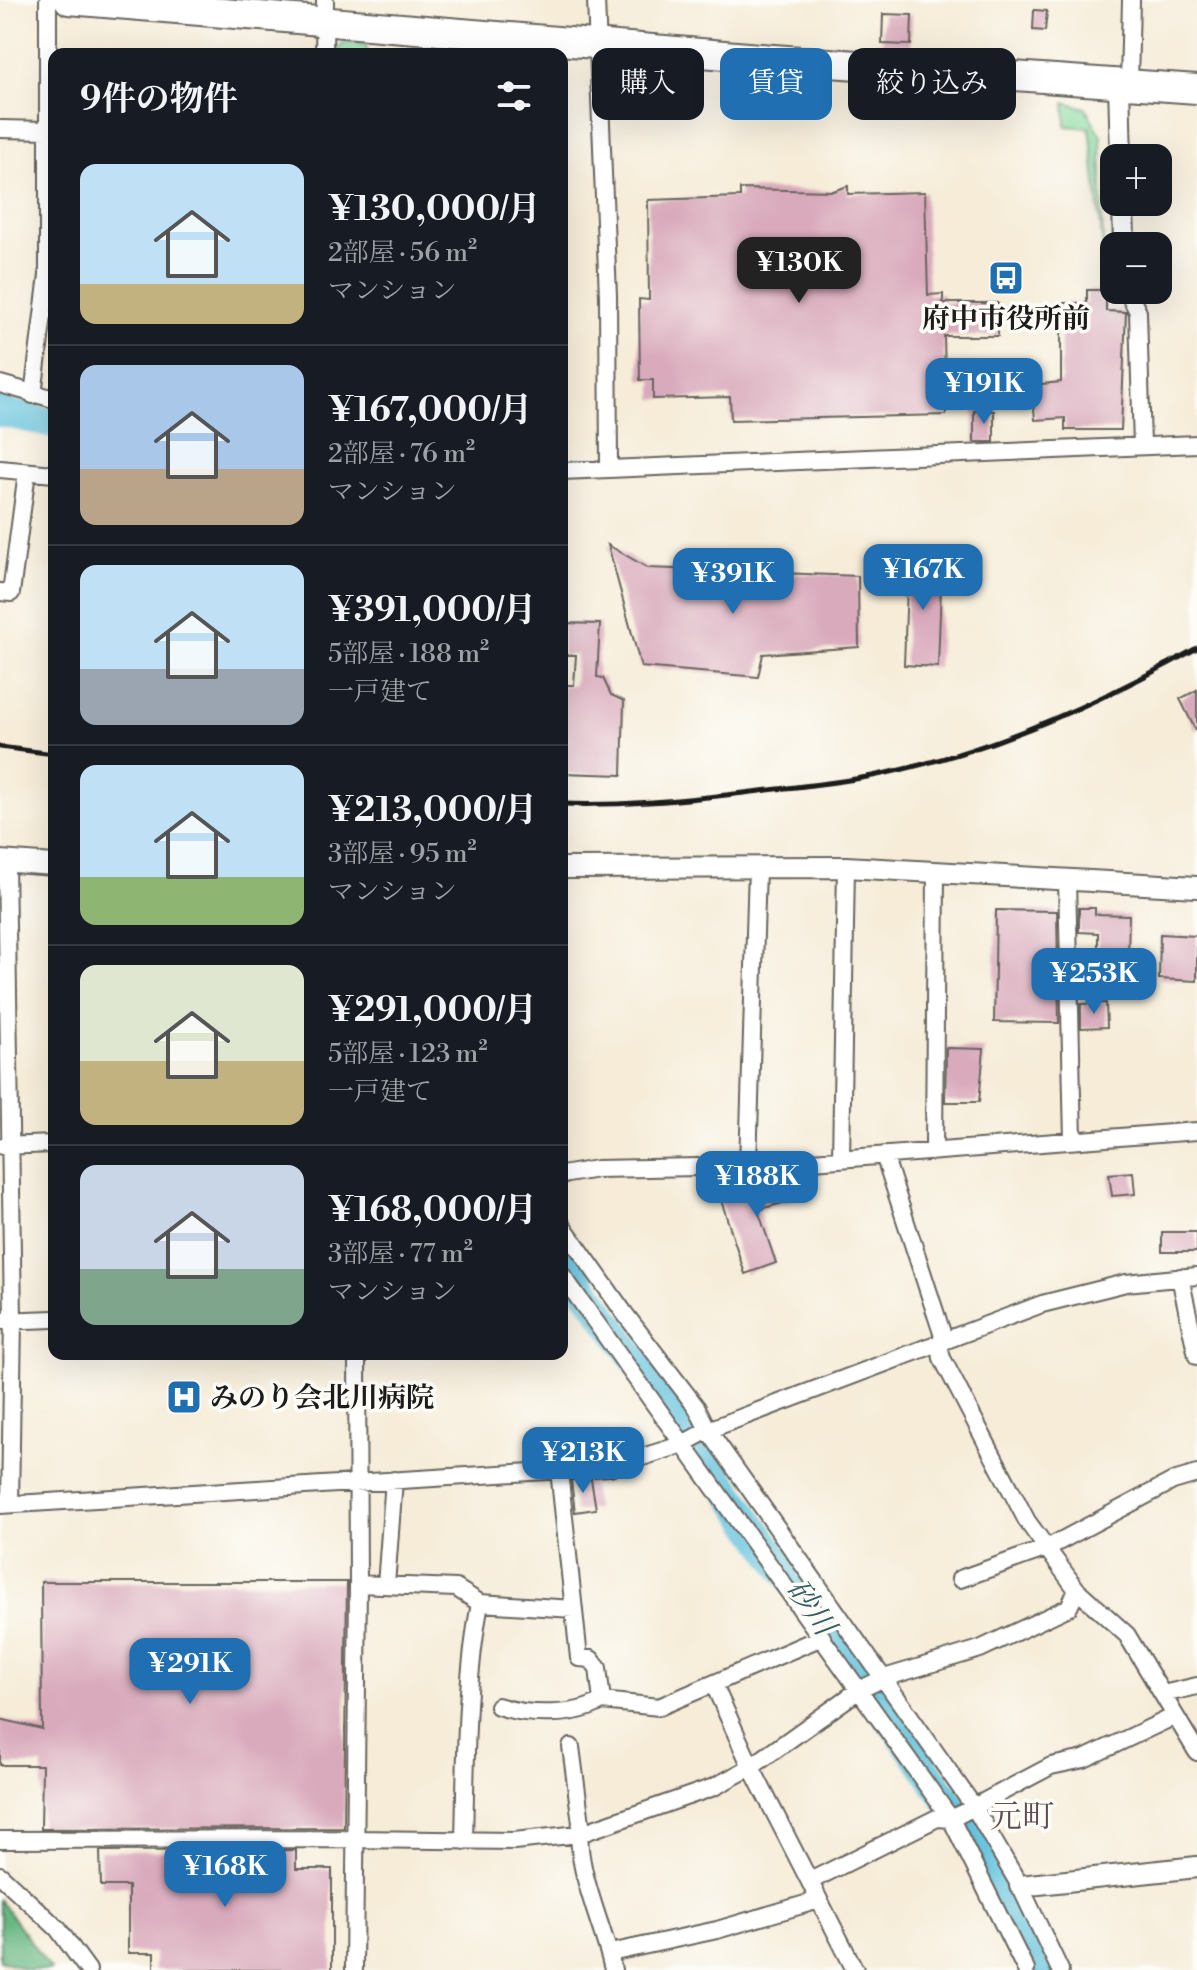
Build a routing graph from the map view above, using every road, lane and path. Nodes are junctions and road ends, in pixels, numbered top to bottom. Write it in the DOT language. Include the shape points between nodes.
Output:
graph roads {
  1 [pos="48,0"];
  2 [pos="69,0"];
  3 [pos="596,0"];
  4 [pos="1131,0"];
  5 [pos="324,10"];
  6 [pos="598,44"];
  7 [pos="324,48"];
  8 [pos="1124,84"];
  9 [pos="1197,89"];
  10 [pos="0,129"];
  11 [pos="48,130"];
  12 [pos="1122,144"];
  13 [pos="1134,304"];
  14 [pos="0,384"];
  15 [pos="33,395"];
  16 [pos="48,398"];
  17 [pos="1197,444"];
  18 [pos="1142,446"];
  19 [pos="609,468"];
  20 [pos="0,469"];
  21 [pos="568,471"];
  22 [pos="27,472"];
  23 [pos="48,474"];
  24 [pos="0,592"];
  25 [pos="3,862"];
  26 [pos="48,865"];
  27 [pos="757,867"];
  28 [pos="846,867"];
  29 [pos="568,868"];
  30 [pos="936,871"];
  31 [pos="1067,879"];
  32 [pos="1197,887"];
  33 [pos="4,1060"];
  34 [pos="1197,1131"];
  35 [pos="1073,1140"];
  36 [pos="48,1144"];
  37 [pos="5,1146"];
  38 [pos="934,1151"];
  39 [pos="884,1155"];
  40 [pos="841,1159"];
  41 [pos="748,1166"];
  42 [pos="568,1174"];
  43 [pos="568,1233"];
  44 [pos="1188,1277"];
  45 [pos="570,1299"];
  46 [pos="48,1319"];
  47 [pos="7,1320"];
  48 [pos="939,1345"];
  49 [pos="1197,1356"];
  50 [pos="357,1360"];
  51 [pos="708,1430"];
  52 [pos="681,1445"];
  53 [pos="559,1470"];
  54 [pos="1197,1474"];
  55 [pos="394,1480"];
  56 [pos="357,1482"];
  57 [pos="5,1504"];
  58 [pos="1047,1548"];
  59 [pos="960,1579"];
  60 [pos="358,1584"];
  61 [pos="386,1585"];
  62 [pos="1077,1590"];
  63 [pos="480,1603"];
  64 [pos="574,1609"];
  65 [pos="822,1637"];
  66 [pos="884,1678"];
  67 [pos="714,1685"];
  68 [pos="1197,1686"];
  69 [pos="859,1690"];
  70 [pos="1163,1694"];
  71 [pos="602,1701"];
  72 [pos="498,1706"];
  73 [pos="1175,1716"];
  74 [pos="571,1747"];
  75 [pos="1197,1752"];
  76 [pos="751,1767"];
  77 [pos="974,1807"];
  78 [pos="951,1819"];
  79 [pos="579,1834"];
  80 [pos="355,1839"];
  81 [pos="0,1840"];
  82 [pos="464,1841"];
  83 [pos="1197,1867"];
  84 [pos="0,1875"];
  85 [pos="810,1881"];
  86 [pos="1020,1886"];
  87 [pos="819,1900"];
  88 [pos="611,1962"];
  89 [pos="88,1970"];
  90 [pos="354,1970"];
  91 [pos="855,1970"];
  92 [pos="1026,1970"];
  93 [pos="1060,1970"];
  1 -- 11 [label="street"];
  2 -- 5 [label="highway"];
  3 -- 6 [label="street"];
  4 -- 8 [label="street"];
  5 -- 6 [label="highway"];
  5 -- 7 [label="street"];
  6 -- 8 [label="highway"];
  6 -- 19 [label="street"];
  8 -- 9 [label="highway"];
  8 -- 12 [label="street"];
  10 -- 11 [label="street"];
  11 -- 15 [label="street" via="48,275"];
  13 -- 18 [label="street"];
  14 -- 15 [label="street"];
  15 -- 16 [label="street"];
  17 -- 18 [label="street"];
  18 -- 19 [label="street"];
  19 -- 21 [label="street"];
  20 -- 22 [label="street"];
  22 -- 23 [label="street"];
  22 -- 24 [label="street" via="11,593"];
  25 -- 26 [label="street"];
  25 -- 33 [label="street"];
  27 -- 28 [label="street"];
  27 -- 29 [label="street"];
  27 -- 41 [label="street"];
  28 -- 30 [label="street"];
  28 -- 40 [label="street"];
  30 -- 31 [label="street"];
  30 -- 38 [label="street"];
  31 -- 32 [label="street"];
  31 -- 35 [label="street"];
  33 -- 37 [label="street"];
  34 -- 35 [label="street"];
  35 -- 38 [label="street"];
  36 -- 37 [label="street"];
  37 -- 47 [label="street"];
  38 -- 39 [label="street"];
  39 -- 40 [label="street"];
  39 -- 48 [label="street" via="943,1336"];
  40 -- 41 [label="street"];
  41 -- 42 [label="street"];
  43 -- 51 [label="street"];
  44 -- 48 [label="street" via="1126,1283 1042,1304"];
  44 -- 49 [label="street"];
  45 -- 52 [label="street"];
  46 -- 47 [label="street"];
  47 -- 57 [label="street"];
  48 -- 51 [label="street"];
  48 -- 58 [label="street" via="1027,1521"];
  50 -- 56 [label="street"];
  51 -- 52 [label="street"];
  51 -- 66 [label="street"];
  52 -- 53 [label="street" via="610,1467"];
  52 -- 65 [label="street"];
  53 -- 55 [label="street"];
  53 -- 64 [label="street"];
  54 -- 58 [label="street" via="1173,1481"];
  55 -- 56 [label="street"];
  55 -- 61 [label="street"];
  56 -- 57 [label="street"];
  56 -- 60 [label="street"];
  58 -- 59 [label="street"];
  58 -- 62 [label="street"];
  60 -- 61 [label="street"];
  60 -- 80 [label="street"];
  61 -- 63 [label="street" via="456,1588"];
  62 -- 66 [label="street" via="1069,1607 980,1649"];
  62 -- 70 [label="street" via="1127,1635"];
  63 -- 64 [label="street"];
  63 -- 82 [label="street" via="469,1688"];
  64 -- 71 [label="street" via="579,1658 591,1659 598,1668"];
  65 -- 67 [label="street"];
  65 -- 69 [label="street"];
  66 -- 69 [label="street"];
  66 -- 77 [label="street"];
  67 -- 71 [label="street" via="659,1707"];
  67 -- 76 [label="street"];
  68 -- 70 [label="street"];
  69 -- 76 [label="street"];
  69 -- 78 [label="street"];
  70 -- 73 [label="street"];
  71 -- 72 [label="street" via="590,1708 555,1712 514,1712"];
  73 -- 75 [label="street"];
  73 -- 77 [label="street" via="1084,1759 1051,1766"];
  74 -- 79 [label="street"];
  76 -- 79 [label="street" via="714,1787"];
  76 -- 85 [label="street"];
  77 -- 78 [label="street"];
  77 -- 86 [label="street"];
  78 -- 85 [label="street" via="937,1818"];
  78 -- 92 [label="street"];
  79 -- 82 [label="street"];
  79 -- 88 [label="street" via="588,1888"];
  80 -- 81 [label="street"];
  80 -- 82 [label="street"];
  80 -- 90 [label="street"];
  83 -- 86 [label="street"];
  84 -- 89 [label="street" via="58,1929"];
  85 -- 87 [label="street"];
  86 -- 93 [label="street"];
  87 -- 88 [label="street"];
  87 -- 91 [label="street"];
}
